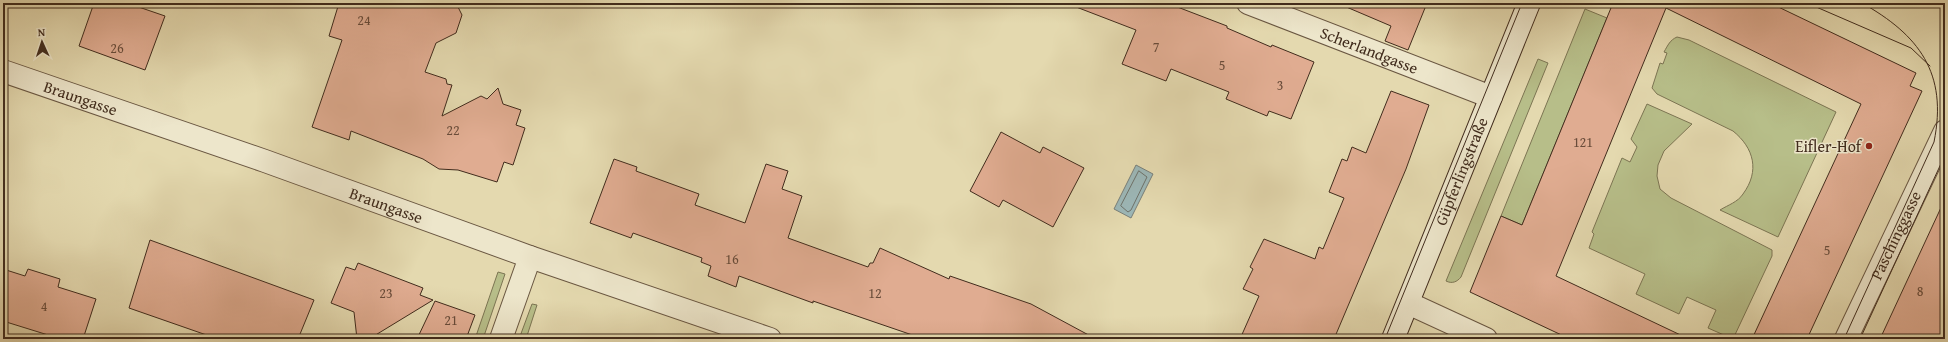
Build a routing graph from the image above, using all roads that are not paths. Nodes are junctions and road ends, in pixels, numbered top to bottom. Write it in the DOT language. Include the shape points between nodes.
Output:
graph roads {
  1 [pos="1248,3"];
  2 [pos="1530,3"];
  3 [pos="3,71"];
  4 [pos="1491,97"];
  5 [pos="1945,131"];
  6 [pos="530,257"];
  7 [pos="1408,303"];
  8 [pos="501,339"];
  9 [pos="770,339"];
  10 [pos="1393,339"];
  11 [pos="1486,339"];
  12 [pos="1846,339"];
  1 -- 4 [label="street, Scherlandgasse"];
  2 -- 4 [label="street, Güpferlingstraße"];
  3 -- 6 [label="street, Braungasse" via="265,160"];
  4 -- 7 [label="street, Güpferlingstraße"];
  5 -- 12 [label="street, Paschinggasse"];
  6 -- 8 [label="street"];
  6 -- 9 [label="street, Braungasse"];
  7 -- 10 [label="street, Güpferlingstraße"];
  7 -- 11 [label="street"];
}
